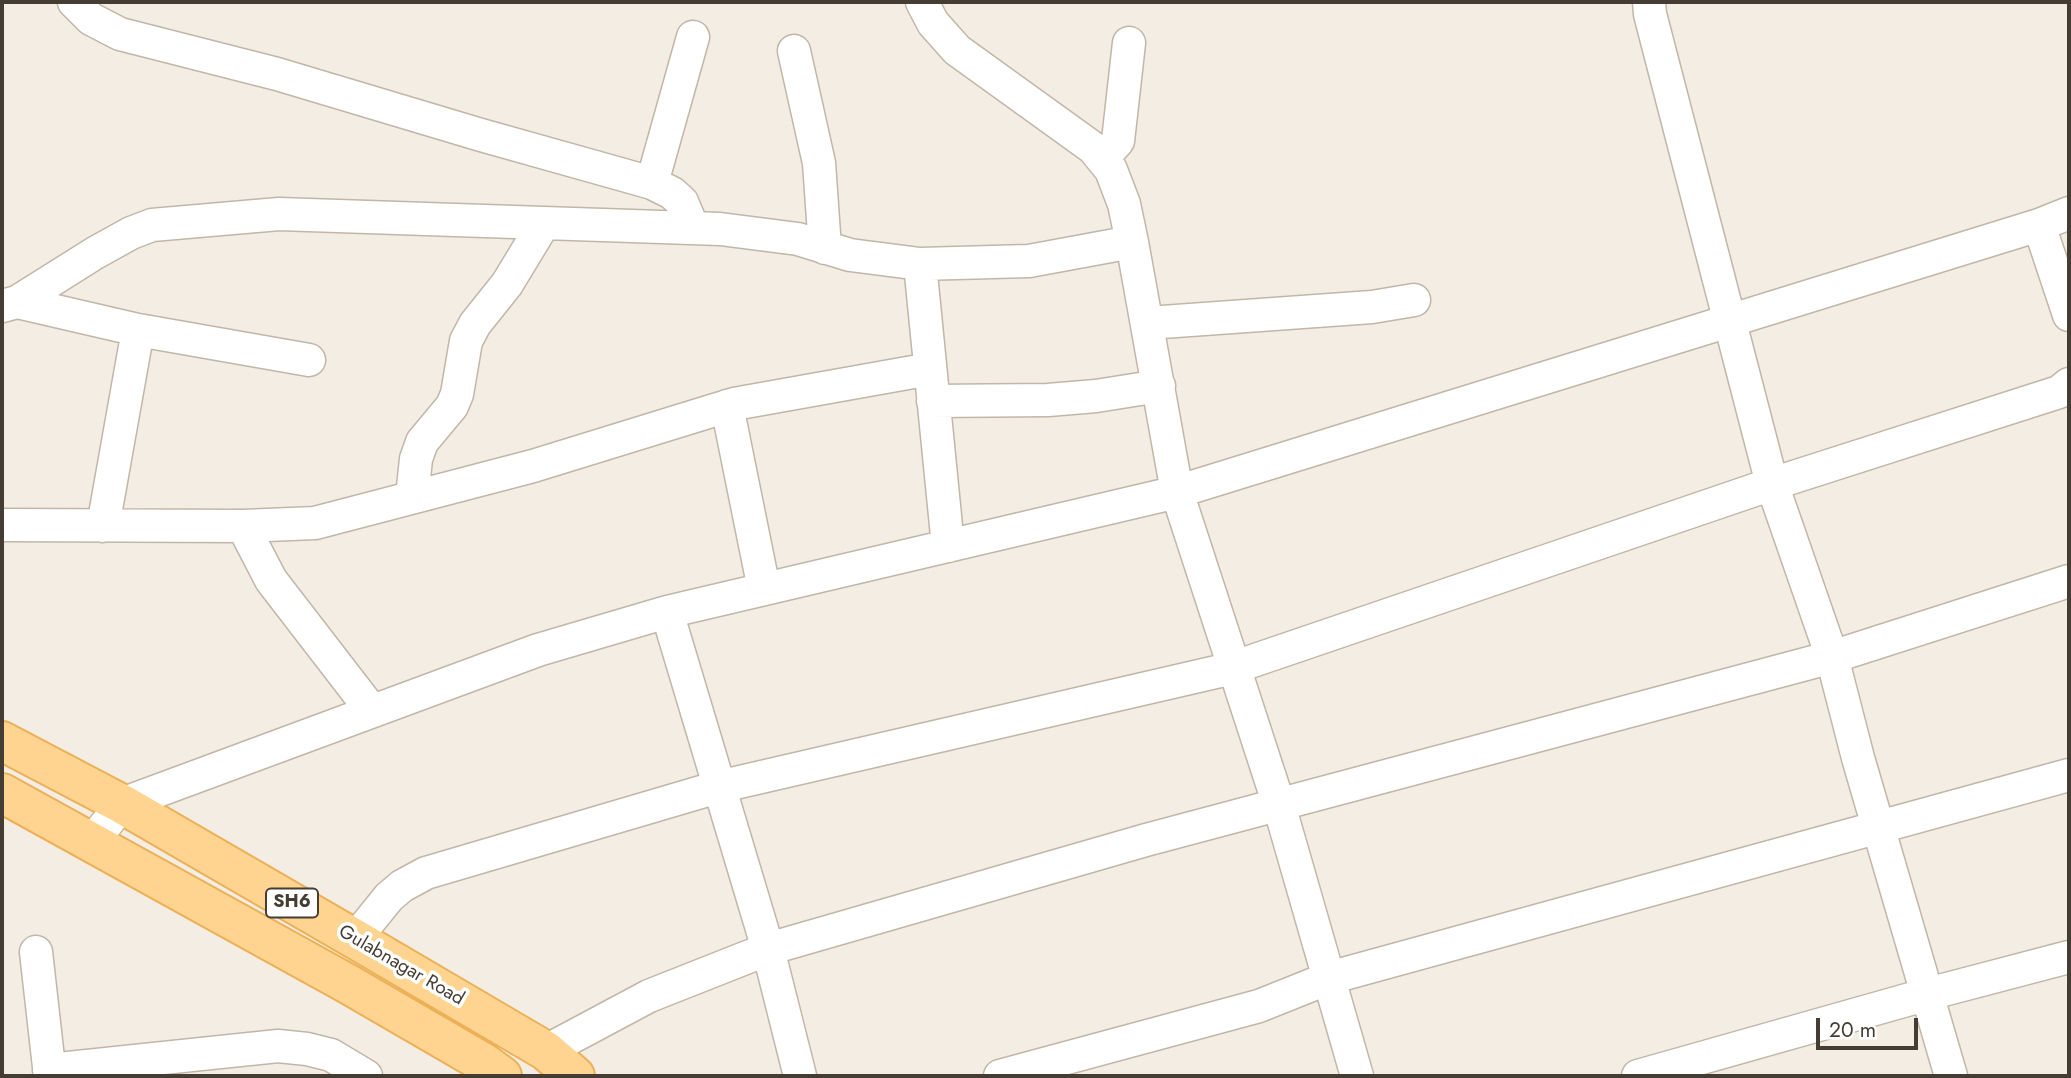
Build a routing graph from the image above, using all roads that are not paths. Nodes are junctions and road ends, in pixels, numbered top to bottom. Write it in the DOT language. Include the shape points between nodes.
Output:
graph roads {
  1 [pos="74,2"];
  2 [pos="922,2"];
  3 [pos="1650,2"];
  4 [pos="693,37"];
  5 [pos="1129,43"];
  6 [pos="794,51"];
  7 [pos="1103,158"];
  8 [pos="652,183"];
  9 [pos="2069,213"];
  10 [pos="544,223"];
  11 [pos="2039,225"];
  12 [pos="693,228"];
  13 [pos="1132,242"];
  14 [pos="825,248"];
  15 [pos="920,264"];
  16 [pos="1414,300"];
  17 [pos="10,304"];
  18 [pos="2069,314"];
  19 [pos="1729,320"];
  20 [pos="1148,323"];
  21 [pos="138,330"];
  22 [pos="309,360"];
  23 [pos="930,369"];
  24 [pos="2069,384"];
  25 [pos="1159,386"];
  26 [pos="933,401"];
  27 [pos="727,406"];
  28 [pos="1772,484"];
  29 [pos="1177,492"];
  30 [pos="412,497"];
  31 [pos="2,525"];
  32 [pos="103,526"];
  33 [pos="243,526"];
  34 [pos="948,546"];
  35 [pos="2069,581"];
  36 [pos="764,589"];
  37 [pos="667,612"];
  38 [pos="1832,657"];
  39 [pos="1234,666"];
  40 [pos="372,711"];
  41 [pos="2,741"];
  42 [pos="2069,775"];
  43 [pos="719,787"];
  44 [pos="2,793"];
  45 [pos="122,804"];
  46 [pos="1279,805"];
  47 [pos="1879,825"];
  48 [pos="92,842"];
  49 [pos="355,939"];
  50 [pos="768,950"];
  51 [pos="36,953"];
  52 [pos="2069,957"];
  53 [pos="1329,978"];
  54 [pos="1928,994"];
  55 [pos="545,1051"];
  56 [pos="50,1073"];
  57 [pos="366,1076"];
  58 [pos="502,1076"];
  59 [pos="575,1076"];
  60 [pos="800,1076"];
  61 [pos="1000,1076"];
  62 [pos="1357,1076"];
  63 [pos="1638,1076"];
  64 [pos="1951,1076"];
  1 -- 8 [label="street" via="91,19 120,34 277,74"];
  2 -- 7 [label="street" via="957,50"];
  3 -- 19 [label="street"];
  4 -- 8 [label="street"];
  5 -- 7 [label="street" via="1118,141"];
  6 -- 14 [label="street" via="820,163"];
  7 -- 13 [label="street" via="1124,204"];
  8 -- 12 [label="street" via="682,202"];
  9 -- 11 [label="street"];
  10 -- 12 [label="street"];
  10 -- 17 [label="street" via="279,214 152,225"];
  10 -- 30 [label="street" via="466,341 457,394 422,442"];
  11 -- 18 [label="street"];
  11 -- 19 [label="street"];
  12 -- 14 [label="street" via="798,239"];
  13 -- 15 [label="street" via="1029,261"];
  13 -- 20 [label="street"];
  14 -- 15 [label="street"];
  15 -- 23 [label="street"];
  16 -- 20 [label="street"];
  17 -- 21 [label="street"];
  19 -- 28 [label="street"];
  19 -- 29 [label="street"];
  20 -- 25 [label="street"];
  21 -- 22 [label="street"];
  21 -- 32 [label="street"];
  23 -- 26 [label="street"];
  23 -- 27 [label="street"];
  24 -- 28 [label="street" via="2059,392"];
  25 -- 26 [label="street" via="1048,400"];
  25 -- 29 [label="street"];
  26 -- 34 [label="street"];
  27 -- 30 [label="street" via="533,466"];
  27 -- 36 [label="street"];
  28 -- 38 [label="street"];
  28 -- 39 [label="street"];
  29 -- 34 [label="street"];
  29 -- 39 [label="street"];
  30 -- 33 [label="street" via="315,523"];
  31 -- 32 [label="street"];
  32 -- 33 [label="street"];
  33 -- 40 [label="street" via="271,580"];
  34 -- 36 [label="street"];
  35 -- 38 [label="street"];
  36 -- 37 [label="street"];
  37 -- 40 [label="street" via="538,650"];
  37 -- 43 [label="street"];
  38 -- 46 [label="street"];
  38 -- 47 [label="street"];
  39 -- 43 [label="street"];
  39 -- 46 [label="street"];
  40 -- 45 [label="street"];
  41 -- 45 [label="main road, Gulabnagar Road / SH6"];
  42 -- 47 [label="street"];
  43 -- 49 [label="street" via="426,873 389,897"];
  43 -- 50 [label="street"];
  44 -- 48 [label="main road, SH6"];
  45 -- 48 [label="street"];
  45 -- 49 [label="main road, Gulabnagar Road / SH6"];
  46 -- 50 [label="street"];
  46 -- 53 [label="street"];
  47 -- 53 [label="street"];
  47 -- 54 [label="street"];
  48 -- 58 [label="main road, SH6" via="360,990"];
  49 -- 55 [label="main road, Gulabnagar Road / SH6"];
  50 -- 55 [label="street" via="649,996"];
  50 -- 60 [label="street"];
  51 -- 56 [label="street"];
  52 -- 54 [label="street"];
  53 -- 61 [label="street" via="1259,1006"];
  53 -- 62 [label="street"];
  54 -- 63 [label="street"];
  54 -- 64 [label="street"];
  55 -- 59 [label="main road, Gulabnagar Road / SH6"];
  56 -- 57 [label="street" via="278,1046 331,1055"];
}
